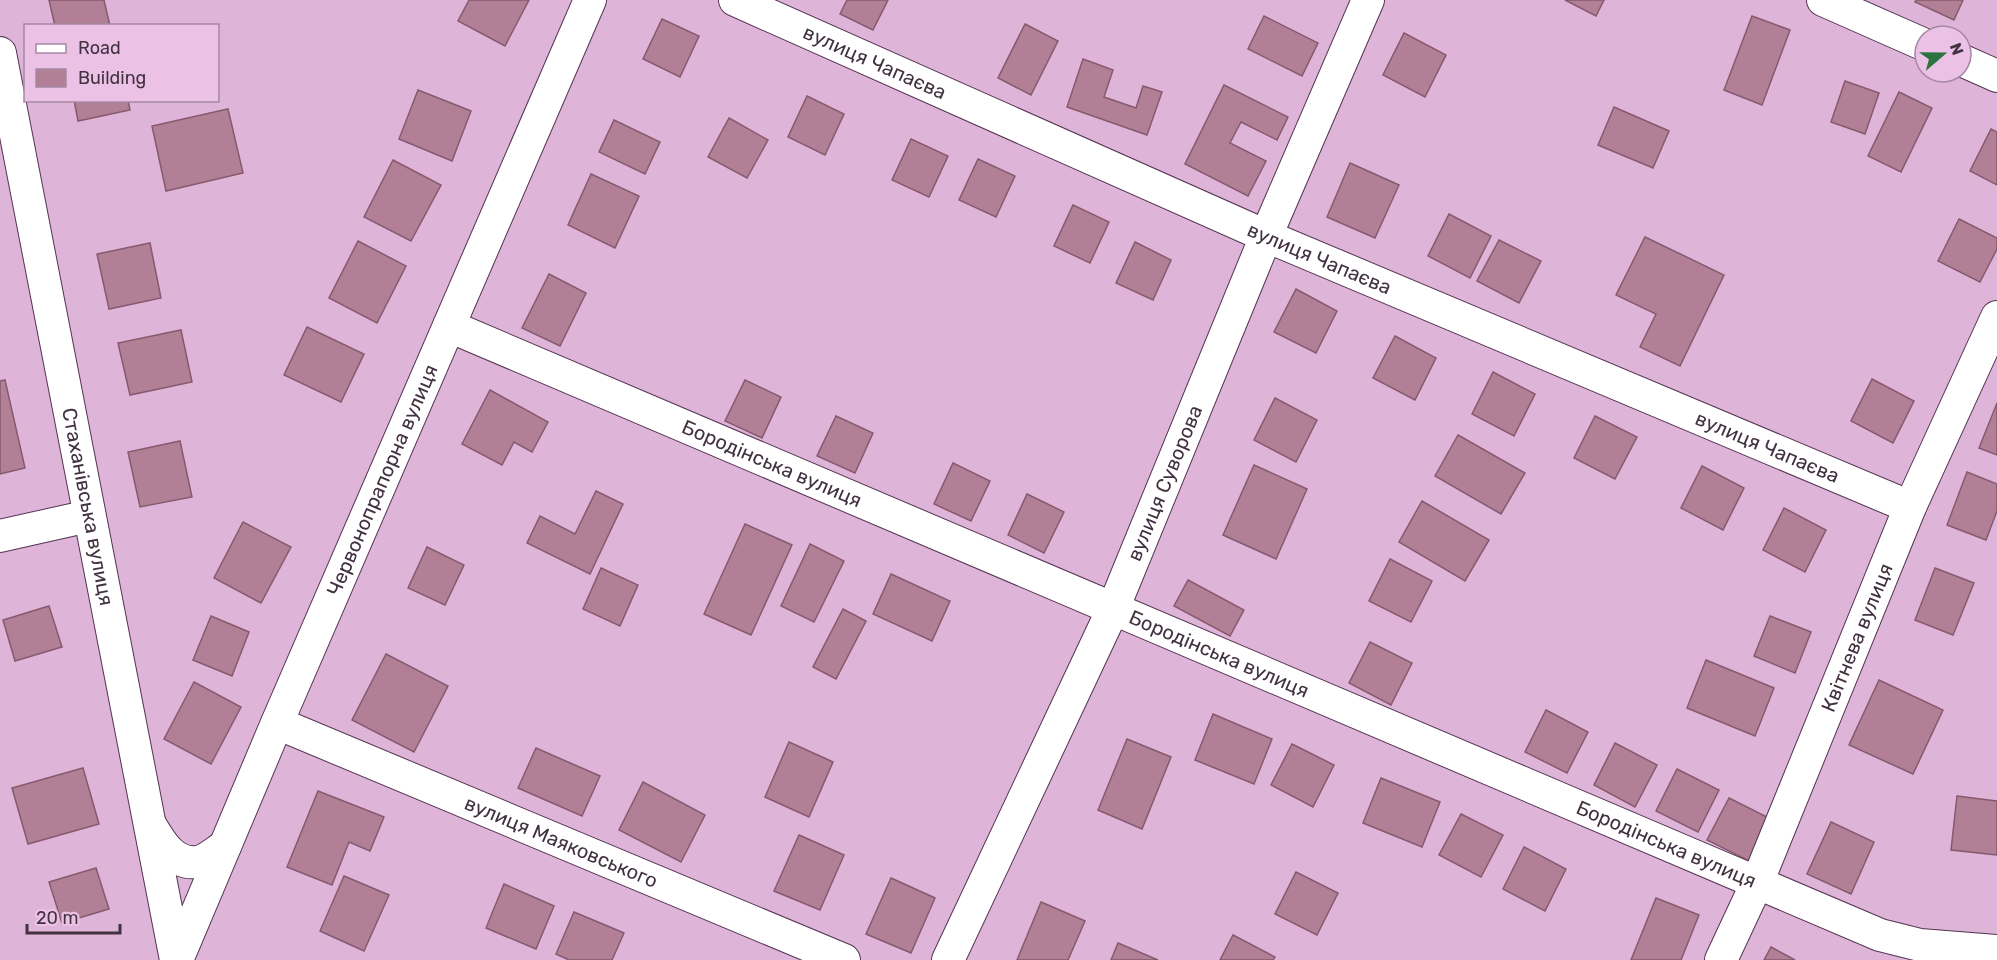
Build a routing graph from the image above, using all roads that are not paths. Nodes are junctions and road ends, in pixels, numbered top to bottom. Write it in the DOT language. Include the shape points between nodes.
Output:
graph roads {
  1 [pos="590,0"];
  2 [pos="735,0"];
  3 [pos="1368,0"];
  4 [pos="1823,0"];
  5 [pos="1913,40"];
  6 [pos="0,53"];
  7 [pos="1973,65"];
  8 [pos="1997,76"];
  9 [pos="1266,236"];
  10 [pos="1997,317"];
  11 [pos="449,326"];
  12 [pos="1910,507"];
  13 [pos="89,516"];
  14 [pos="0,536"];
  15 [pos="1113,609"];
  16 [pos="277,723"];
  17 [pos="149,821"];
  18 [pos="225,846"];
  19 [pos="1757,883"];
  20 [pos="1997,951"];
  21 [pos="177,960"];
  22 [pos="844,960"];
  23 [pos="948,960"];
  24 [pos="1721,960"];
  1 -- 11 [label="street, Червонопрапорна вулиця"];
  2 -- 9 [label="street, вулиця Чапаєва"];
  3 -- 9 [label="street, вулиця Суворова"];
  4 -- 5 [label="street"];
  6 -- 13 [label="street, Стаханівська вулиця"];
  7 -- 8 [label="street"];
  9 -- 12 [label="street, вулиця Чапаєва"];
  9 -- 15 [label="street, вулиця Суворова"];
  10 -- 12 [label="street, Квітнева вулиця"];
  11 -- 15 [label="street, Бородінська вулиця"];
  11 -- 16 [label="street, Червонопрапорна вулиця"];
  12 -- 19 [label="street, Квітнева вулиця"];
  13 -- 14 [label="street"];
  13 -- 17 [label="street, Стаханівська вулиця"];
  15 -- 19 [label="street, Бородінська вулиця"];
  15 -- 23 [label="street, вулиця Суворова"];
  16 -- 18 [label="street, Червонопрапорна вулиця"];
  16 -- 22 [label="street, вулиця Маяковського"];
  17 -- 18 [label="street" via="173,856 186,862 198,862"];
  17 -- 21 [label="street, Стаханівська вулиця"];
  18 -- 21 [label="street, Червонопрапорна вулиця"];
  19 -- 20 [label="street, Бородінська вулиця" via="1880,935 1920,945"];
  19 -- 24 [label="street, Квітнева вулиця"];
}
